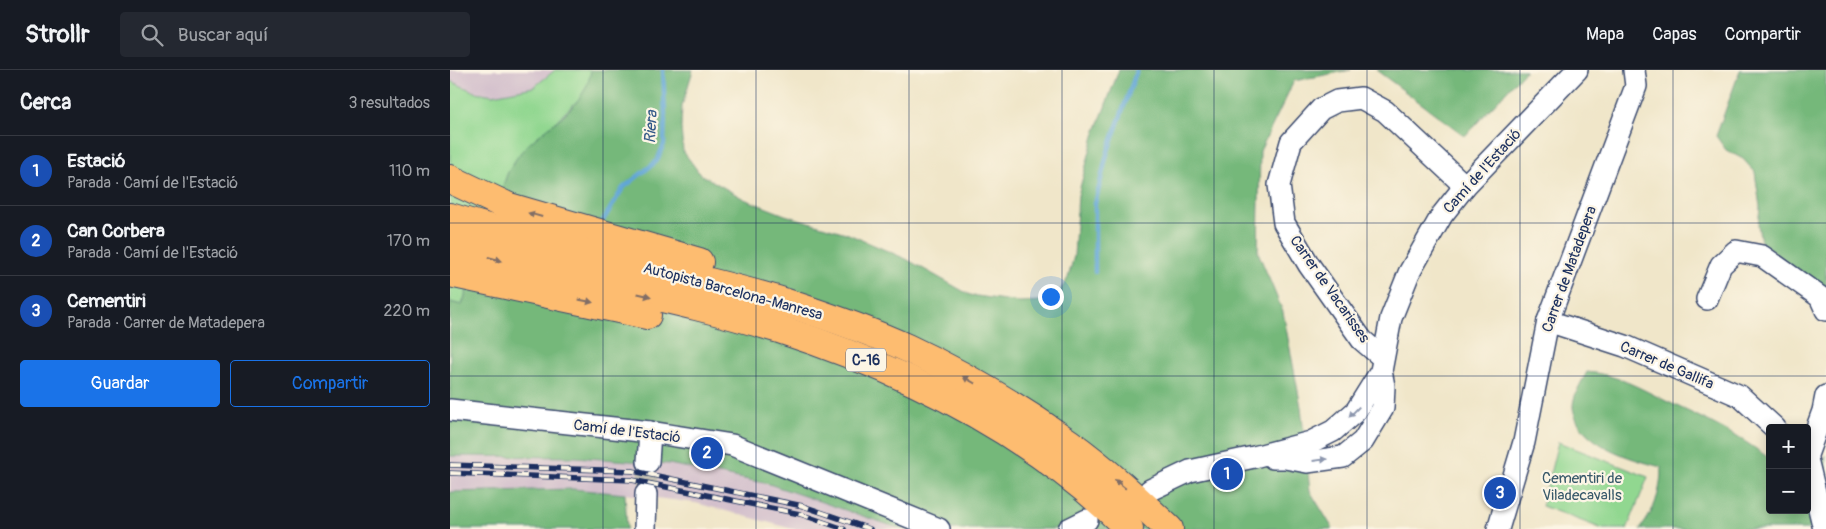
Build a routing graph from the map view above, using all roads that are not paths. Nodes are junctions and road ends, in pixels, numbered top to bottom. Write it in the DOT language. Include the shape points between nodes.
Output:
graph roads {
  1 [pos="1577,70"];
  2 [pos="1634,70"];
  3 [pos="450,179"];
  4 [pos="1465,186"];
  5 [pos="450,217"];
  6 [pos="450,245"];
  7 [pos="450,273"];
  8 [pos="1707,299"];
  9 [pos="1826,310"];
  10 [pos="1548,321"];
  11 [pos="905,347"];
  12 [pos="1382,365"];
  13 [pos="1826,396"];
  14 [pos="450,410"];
  15 [pos="1771,424"];
  16 [pos="650,432"];
  17 [pos="1811,444"];
  18 [pos="1254,458"];
  19 [pos="648,462"];
  20 [pos="1809,469"];
  21 [pos="1150,490"];
  22 [pos="646,494"];
  23 [pos="645,529"];
  24 [pos="939,529"];
  25 [pos="1121,529"];
  26 [pos="1129,529"];
  27 [pos="1168,529"];
  28 [pos="1498,529"];
  29 [pos="1824,529"];
  1 -- 4 [label="street, Camí de l'Estació"];
  2 -- 10 [label="street, Carrer de Matadepera" via="1636,86"];
  11 -- 3 [label="highway, one-way" via="840,312 789,291 509,207"];
  4 -- 12 [label="street, Camí de l'Estació" via="1442,215 1409,273 1391,318"];
  4 -- 12 [label="street, Carrer de Vacarisses" via="1385,111 1361,98 1337,101 1321,110 1291,142 1279,185 1284,223 1309,265"];
  5 -- 11 [label="highway, Autopista Barcelona-Manresa / C-16" via="785,302"];
  6 -- 26 [label="highway, Autopista Barcelona-Manresa / C-16, one-way" via="494,259 778,329 877,365 938,393 997,427 1054,465"];
  7 -- 25 [label="highway, one-way" via="693,325 844,368 930,404 970,426 1044,472"];
  8 -- 9 [label="street" via="1721,265 1736,251 1762,256 1820,297"];
  10 -- 15 [label="street, Carrer de Gallifa" via="1625,346 1740,396"];
  10 -- 28 [label="street, Carrer de Matadepera" via="1524,442"];
  27 -- 11 [label="highway, Autopista Barcelona-Manresa / C-16, one-way" via="1133,495 1070,444 950,369"];
  12 -- 18 [label="street, Camí de l'Estació, one-way" via="1356,411 1333,431 1311,442"];
  18 -- 12 [label="street, Camí de l'Estació, one-way" via="1307,462 1343,457 1363,441 1383,408"];
  13 -- 17 [label="street"];
  14 -- 16 [label="street, Camí de l'Estació"];
  16 -- 19 [label="street"];
  16 -- 24 [label="street, Camí de l'Estació" via="732,445"];
  18 -- 21 [label="street, Camí de l'Estació" via="1190,471"];
  20 -- 29 [label="street"];
  22 -- 23 [label="street"];
}
